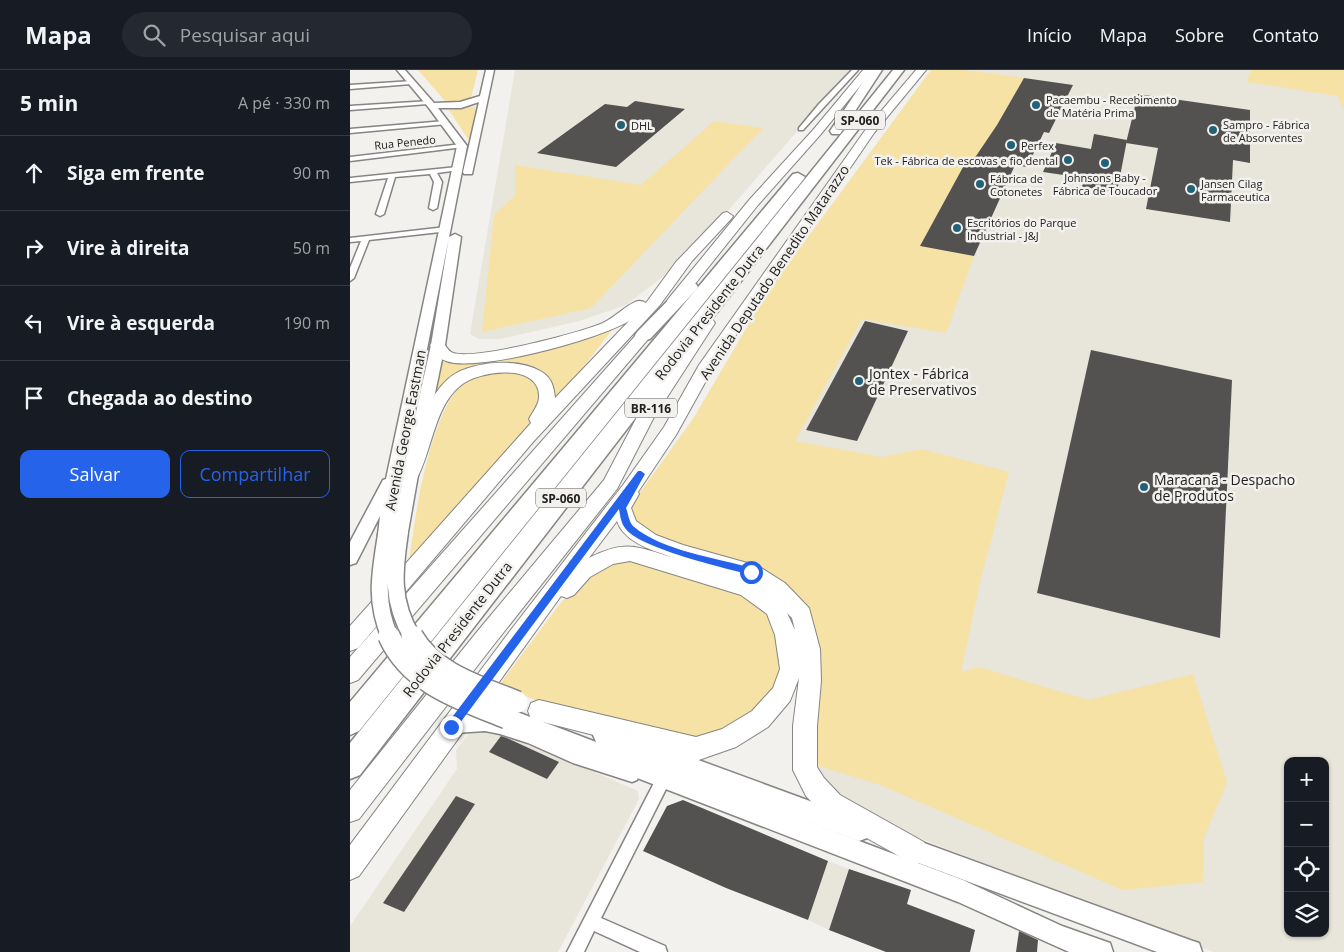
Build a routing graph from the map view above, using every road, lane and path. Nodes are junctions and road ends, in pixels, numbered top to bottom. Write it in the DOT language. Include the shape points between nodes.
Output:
graph roads {
  1 [pos="401,70"];
  2 [pos="490,70"];
  3 [pos="855,70"];
  4 [pos="868,70"];
  5 [pos="877,70"];
  6 [pos="888,70"];
  7 [pos="899,70"];
  8 [pos="921,70"];
  9 [pos="411,82"];
  10 [pos="350,87"];
  11 [pos="483,98"];
  12 [pos="426,100"];
  13 [pos="838,107"];
  14 [pos="350,108"];
  15 [pos="445,123"];
  16 [pos="801,129"];
  17 [pos="836,131"];
  18 [pos="350,132"];
  19 [pos="462,146"];
  20 [pos="350,159"];
  21 [pos="457,169"];
  22 [pos="432,172"];
  23 [pos="392,176"];
  24 [pos="350,180"];
  25 [pos="779,199"];
  26 [pos="433,208"];
  27 [pos="380,214"];
  28 [pos="446,229"];
  29 [pos="773,231"];
  30 [pos="366,238"];
  31 [pos="350,240"];
  32 [pos="689,256"];
  33 [pos="350,278"];
  34 [pos="644,335"];
  35 [pos="698,336"];
  36 [pos="438,345"];
  37 [pos="617,395"];
  38 [pos="527,438"];
  39 [pos="641,474"];
  40 [pos="402,475"];
  41 [pos="350,558"];
  42 [pos="351,640"];
  43 [pos="350,673"];
  44 [pos="350,698"];
  45 [pos="470,702"];
  46 [pos="512,710"];
  47 [pos="539,711"];
  48 [pos="350,722"];
  49 [pos="451,727"];
  50 [pos="350,765"];
  51 [pos="660,784"];
  52 [pos="350,810"];
  53 [pos="915,851"];
  54 [pos="350,867"];
  55 [pos="963,892"];
  56 [pos="590,921"];
  57 [pos="1064,944"];
  58 [pos="575,952"];
  59 [pos="659,952"];
  60 [pos="1101,952"];
  61 [pos="1190,952"];
  1 -- 9 [label="main road"];
  2 -- 11 [label="main road, Avenida George Eastman"];
  3 -- 16 [label="street"];
  4 -- 13 [label="main road"];
  5 -- 17 [label="highway"];
  6 -- 17 [label="highway, Rodovia Presidente Dutra / SP-060"];
  7 -- 29 [label="highway, Rodovia Presidente Dutra / SP-060"];
  8 -- 39 [label="main road, Avenida Deputado Benedito Matarazzo" via="870,132 706,369 685,408"];
  9 -- 10 [label="street"];
  9 -- 12 [label="main road"];
  11 -- 12 [label="main road" via="461,105"];
  11 -- 36 [label="main road, Avenida George Eastman" via="455,233"];
  12 -- 14 [label="street"];
  12 -- 15 [label="main road"];
  13 -- 32 [label="main road" via="827,113 782,156"];
  13 -- 34 [label="main road"];
  15 -- 18 [label="street"];
  15 -- 19 [label="main road"];
  17 -- 25 [label="highway, Rodovia Presidente Dutra / SP-060"];
  19 -- 20 [label="street, Rua Penedo"];
  19 -- 21 [label="main road, Avenida George Eastman"];
  21 -- 22 [label="street"];
  21 -- 28 [label="main road, Avenida George Eastman"];
  22 -- 23 [label="street"];
  22 -- 26 [label="street" via="438,182"];
  23 -- 24 [label="street"];
  23 -- 27 [label="street"];
  25 -- 34 [label="highway" via="742,231"];
  25 -- 37 [label="highway, Rodovia Presidente Dutra / SP-060"];
  28 -- 30 [label="street"];
  28 -- 40 [label="main road, Avenida George Eastman"];
  29 -- 35 [label="main road, Avenida Deputado Benedito Matarazzo"];
  29 -- 50 [label="highway, Rodovia Presidente Dutra / SP-060"];
  30 -- 31 [label="street"];
  30 -- 33 [label="street"];
  32 -- 36 [label="main road" via="637,309 607,327 528,348 474,358 452,358 442,353"];
  32 -- 38 [label="main road" via="655,302"];
  34 -- 43 [label="main road"];
  35 -- 52 [label="main road, Rodovia Presidente Dutra / BR-116" via="645,417 611,484"];
  36 -- 40 [label="main road, Avenida George Eastman"];
  37 -- 44 [label="highway" via="571,434"];
  37 -- 48 [label="highway, Rodovia Presidente Dutra / SP-060"];
  38 -- 40 [label="main road" via="547,399 541,378 512,367 475,370 460,377 448,389"];
  38 -- 42 [label="main road"];
  39 -- 45 [label="main road, Avenida Deputado Benedito Matarazzo"];
  39 -- 53 [label="main road" via="622,508 628,526 649,540 680,552 751,572 778,589 802,614 809,649 810,681 805,770 815,787 832,804"];
  40 -- 41 [label="main road"];
  40 -- 46 [label="main road, Avenida George Eastman, bridge" via="393,534 379,576 381,619 410,668 437,688"];
  45 -- 47 [label="main road" via="508,663 583,571 608,556 630,553 747,588 775,608 786,635 791,669 782,694 760,719 728,739 696,749"];
  45 -- 49 [label="main road, Avenida Deputado Benedito Matarazzo"];
  46 -- 47 [label="main road"];
  46 -- 55 [label="main road"];
  47 -- 53 [label="main road"];
  49 -- 51 [label="street" via="479,724 499,727"];
  49 -- 54 [label="main road, Avenida Deputado Benedito Matarazzo"];
  51 -- 55 [label="street" via="828,847"];
  51 -- 56 [label="street"];
  53 -- 61 [label="main road"];
  55 -- 57 [label="main road"];
  56 -- 58 [label="street"];
  56 -- 59 [label="street"];
  57 -- 60 [label="main road"];
}
